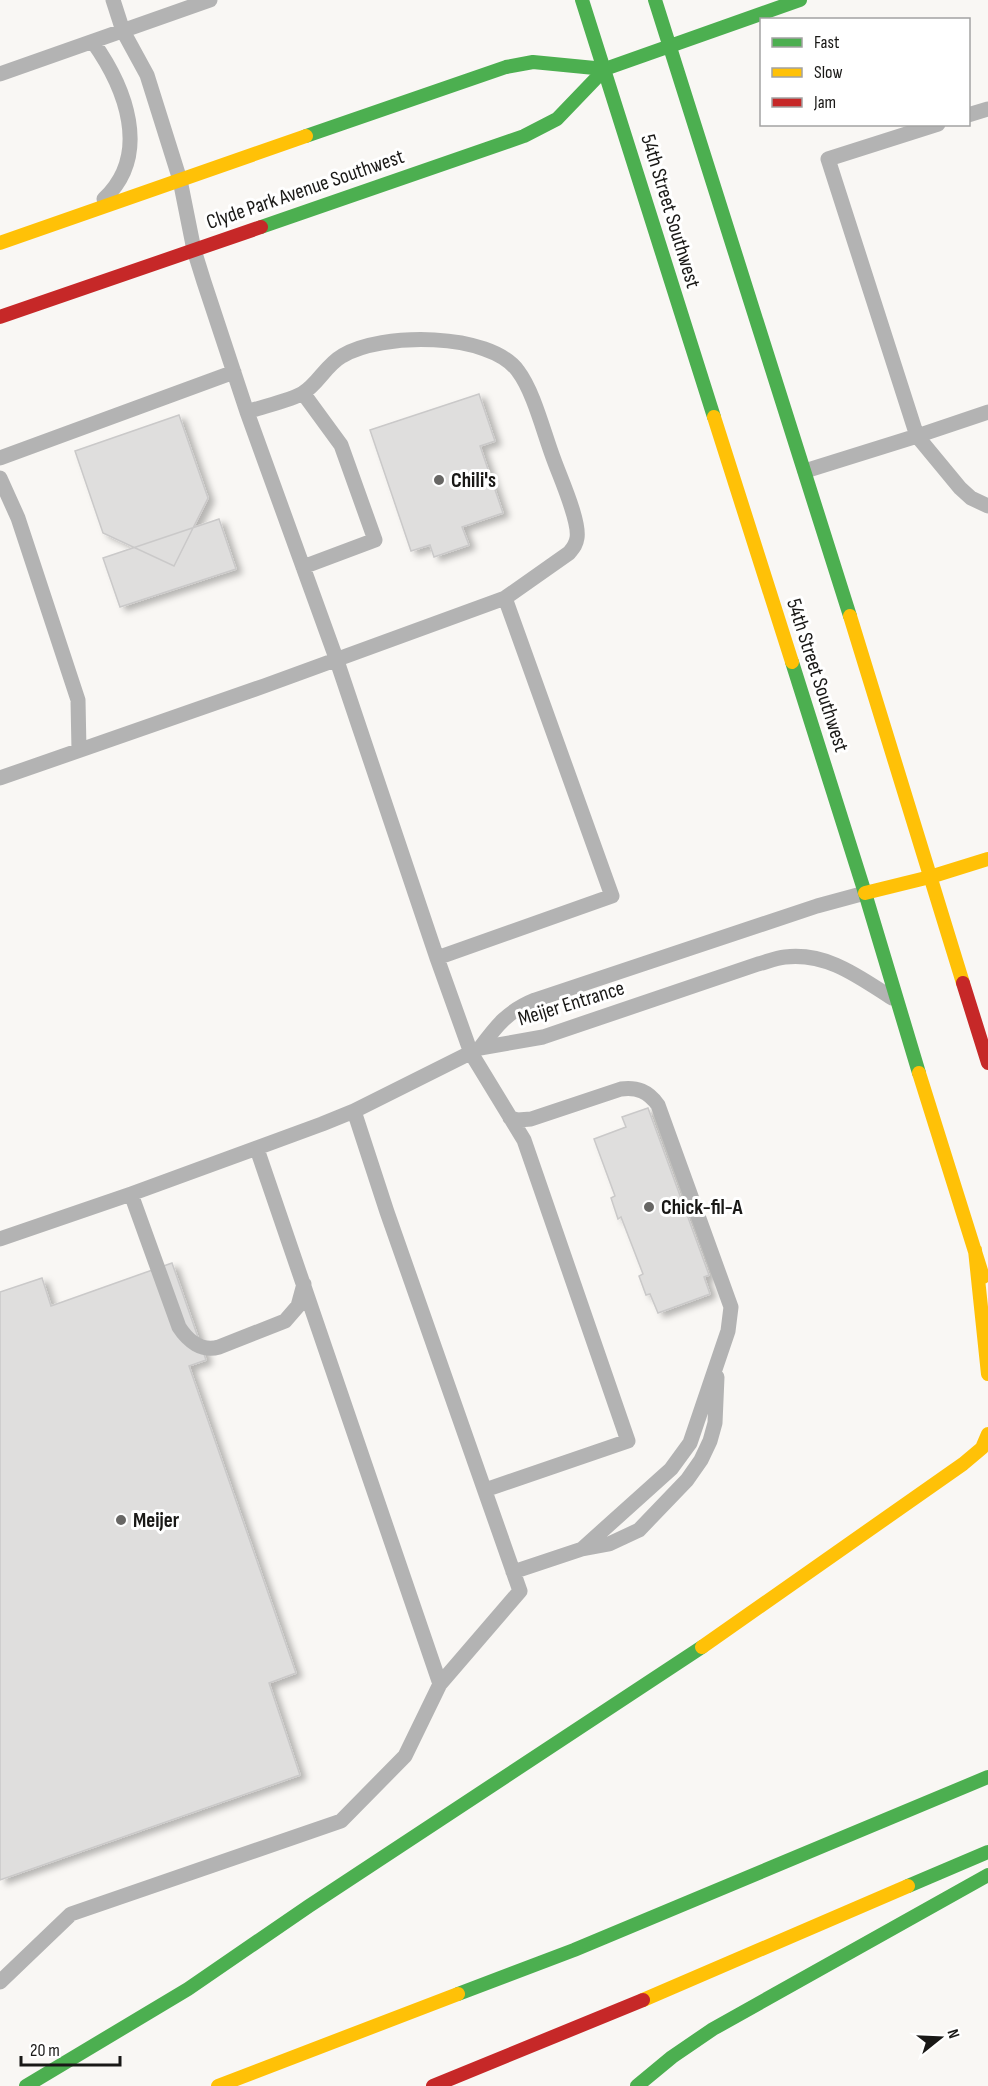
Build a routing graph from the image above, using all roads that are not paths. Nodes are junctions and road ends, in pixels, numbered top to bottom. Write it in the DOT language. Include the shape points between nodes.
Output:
graph roads {
  1 [pos="113,0"];
  2 [pos="210,0"];
  3 [pos="582,0"];
  4 [pos="655,0"];
  5 [pos="800,0"];
  6 [pos="123,31"];
  7 [pos="93,42"];
  8 [pos="670,46"];
  9 [pos="605,69"];
  10 [pos="0,74"];
  11 [pos="988,109"];
  12 [pos="970,115"];
  13 [pos="932,126"];
  14 [pos="180,180"];
  15 [pos="91,211"];
  16 [pos="0,243"];
  17 [pos="194,250"];
  18 [pos="0,317"];
  19 [pos="234,372"];
  20 [pos="303,393"];
  21 [pos="247,412"];
  22 [pos="988,412"];
  23 [pos="916,436"];
  24 [pos="0,458"];
  25 [pos="805,471"];
  26 [pos="0,478"];
  27 [pos="988,506"];
  28 [pos="303,567"];
  29 [pos="505,598"];
  30 [pos="336,658"];
  31 [pos="79,750"];
  32 [pos="0,778"];
  33 [pos="988,859"];
  34 [pos="930,877"];
  35 [pos="865,893"];
  36 [pos="437,958"];
  37 [pos="896,1000"];
  38 [pos="476,1050"];
  39 [pos="988,1063"];
  40 [pos="354,1111"];
  41 [pos="510,1118"];
  42 [pos="257,1149"];
  43 [pos="131,1194"];
  44 [pos="0,1239"];
  45 [pos="975,1251"];
  46 [pos="304,1284"];
  47 [pos="988,1293"];
  48 [pos="718,1363"];
  49 [pos="988,1374"];
  50 [pos="988,1434"];
  51 [pos="485,1490"];
  52 [pos="582,1549"];
  53 [pos="513,1572"];
  54 [pos="440,1684"];
  55 [pos="988,1777"];
  56 [pos="988,1852"];
  57 [pos="988,1875"];
  58 [pos="0,1982"];
  59 [pos="26,2086"];
  60 [pos="218,2086"];
  61 [pos="433,2086"];
  62 [pos="637,2086"];
  1 -- 6 [label="lane"];
  2 -- 6 [label="lane"];
  3 -- 9 [label="main road, 54th Street Southwest"];
  4 -- 8 [label="main road"];
  5 -- 8 [label="main road, Clyde Park Avenue Southwest"];
  6 -- 7 [label="lane"];
  6 -- 14 [label="lane" via="147,75"];
  7 -- 10 [label="lane"];
  7 -- 15 [label="lane" via="118,82 130,139 127,164 119,182"];
  8 -- 9 [label="main road, Clyde Park Avenue Southwest"];
  8 -- 25 [label="main road"];
  9 -- 14 [label="main road, Clyde Park Avenue Southwest" via="533,62 506,67"];
  9 -- 17 [label="main road, Clyde Park Avenue Southwest" via="557,119 537,130"];
  9 -- 35 [label="main road, 54th Street Southwest"];
  11 -- 12 [label="lane"];
  13 -- 23 [label="lane" via="828,159"];
  14 -- 15 [label="main road, Clyde Park Avenue Southwest"];
  14 -- 17 [label="lane"];
  15 -- 16 [label="main road, Clyde Park Avenue Southwest"];
  17 -- 18 [label="main road, Clyde Park Avenue Southwest"];
  17 -- 19 [label="lane"];
  19 -- 21 [label="lane"];
  19 -- 24 [label="lane"];
  20 -- 21 [label="lane"];
  20 -- 28 [label="lane" via="341,445 375,540"];
  20 -- 29 [label="lane" via="341,356 373,344 416,339 462,343 494,354 518,371 533,402 578,535 576,546 569,553"];
  21 -- 28 [label="lane"];
  22 -- 23 [label="lane"];
  23 -- 25 [label="lane"];
  23 -- 27 [label="lane" via="960,488"];
  25 -- 34 [label="main road"];
  26 -- 31 [label="lane" via="18,518 78,700"];
  28 -- 30 [label="lane"];
  29 -- 30 [label="lane"];
  29 -- 36 [label="lane" via="612,896"];
  30 -- 31 [label="lane"];
  30 -- 36 [label="lane"];
  31 -- 32 [label="lane"];
  33 -- 34 [label="main road"];
  34 -- 35 [label="main road"];
  34 -- 39 [label="main road"];
  35 -- 37 [label="main road, 54th Street Southwest"];
  35 -- 38 [label="lane, Meijer Entrance" via="535,1000 499,1023"];
  36 -- 38 [label="lane"];
  37 -- 38 [label="lane, Meijer Entrance" via="835,963 785,957 543,1037"];
  37 -- 45 [label="main road, 54th Street Southwest"];
  38 -- 40 [label="lane"];
  38 -- 41 [label="lane"];
  40 -- 42 [label="lane"];
  40 -- 51 [label="lane"];
  41 -- 48 [label="lane" via="531,1119 634,1087 653,1098 730,1307 728,1331"];
  41 -- 51 [label="lane" via="524,1140 628,1441"];
  42 -- 43 [label="lane"];
  42 -- 46 [label="lane"];
  43 -- 44 [label="lane"];
  43 -- 46 [label="lane" via="179,1327 190,1341 212,1349 285,1321 298,1306"];
  45 -- 47 [label="main road, 54th Street Southwest"];
  45 -- 49 [label="main road"];
  46 -- 54 [label="lane"];
  48 -- 52 [label="lane" via="682,1458"];
  48 -- 52 [label="lane" via="715,1423 701,1460 687,1480 639,1530 609,1544"];
  50 -- 59 [label="main road" via="981,1450 963,1464 669,1670 188,1989"];
  51 -- 53 [label="lane"];
  52 -- 53 [label="lane"];
  53 -- 54 [label="lane" via="520,1591"];
  54 -- 58 [label="lane" via="405,1756 341,1821 71,1914"];
  55 -- 60 [label="main road" via="574,1950"];
  56 -- 61 [label="main road"];
  57 -- 62 [label="main road" via="713,2029"];
}
